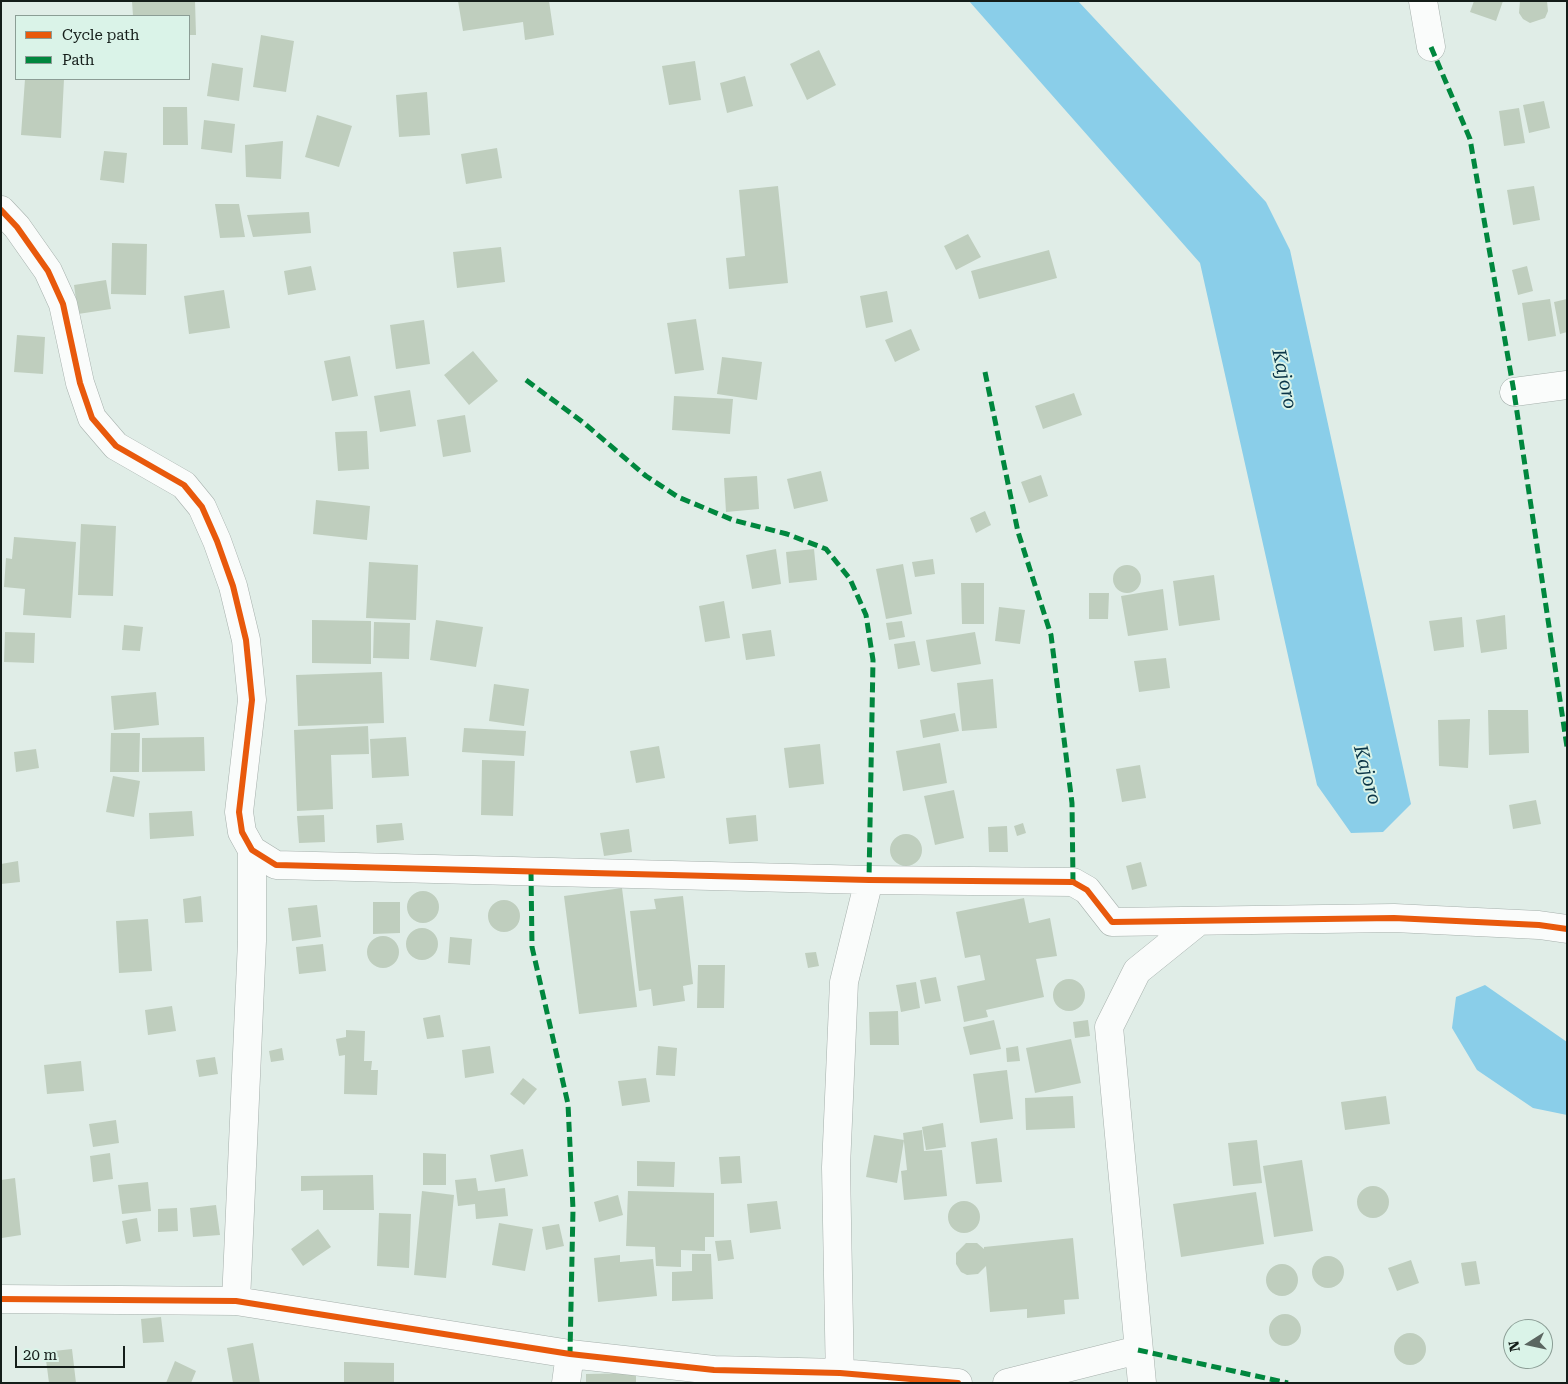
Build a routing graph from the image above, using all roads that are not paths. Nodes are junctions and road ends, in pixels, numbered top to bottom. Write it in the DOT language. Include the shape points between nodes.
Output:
graph roads {
  1 [pos="1423,1"];
  2 [pos="1431,46"];
  3 [pos="1,210"];
  4 [pos="1567,385"];
  5 [pos="1514,392"];
  6 [pos="252,850"];
  7 [pos="869,880"];
  8 [pos="1199,921"];
  9 [pos="1567,929"];
  10 [pos="1,1299"];
  11 [pos="236,1301"];
  12 [pos="1138,1350"];
  13 [pos="570,1354"];
  14 [pos="840,1378"];
  15 [pos="566,1383"];
  16 [pos="958,1383"];
  17 [pos="1007,1383"];
  18 [pos="1142,1383"];
  1 -- 2 [label="street"];
  3 -- 6 [label="street" via="48,271 64,304 80,383 92,418 116,446 184,485 202,507 218,540 246,640 252,700 239,812 242,832"];
  4 -- 5 [label="street"];
  6 -- 7 [label="street" via="276,865"];
  6 -- 11 [label="street" via="252,942"];
  7 -- 8 [label="street" via="1074,882 1086,890 1112,922"];
  7 -- 14 [label="street" via="844,982 836,1167"];
  8 -- 9 [label="street" via="1394,918"];
  8 -- 12 [label="street" via="1137,971 1109,1027"];
  10 -- 11 [label="street"];
  11 -- 13 [label="street"];
  12 -- 17 [label="street"];
  12 -- 18 [label="street"];
  13 -- 14 [label="street" via="714,1370"];
  13 -- 15 [label="street"];
  14 -- 16 [label="street"];
}
